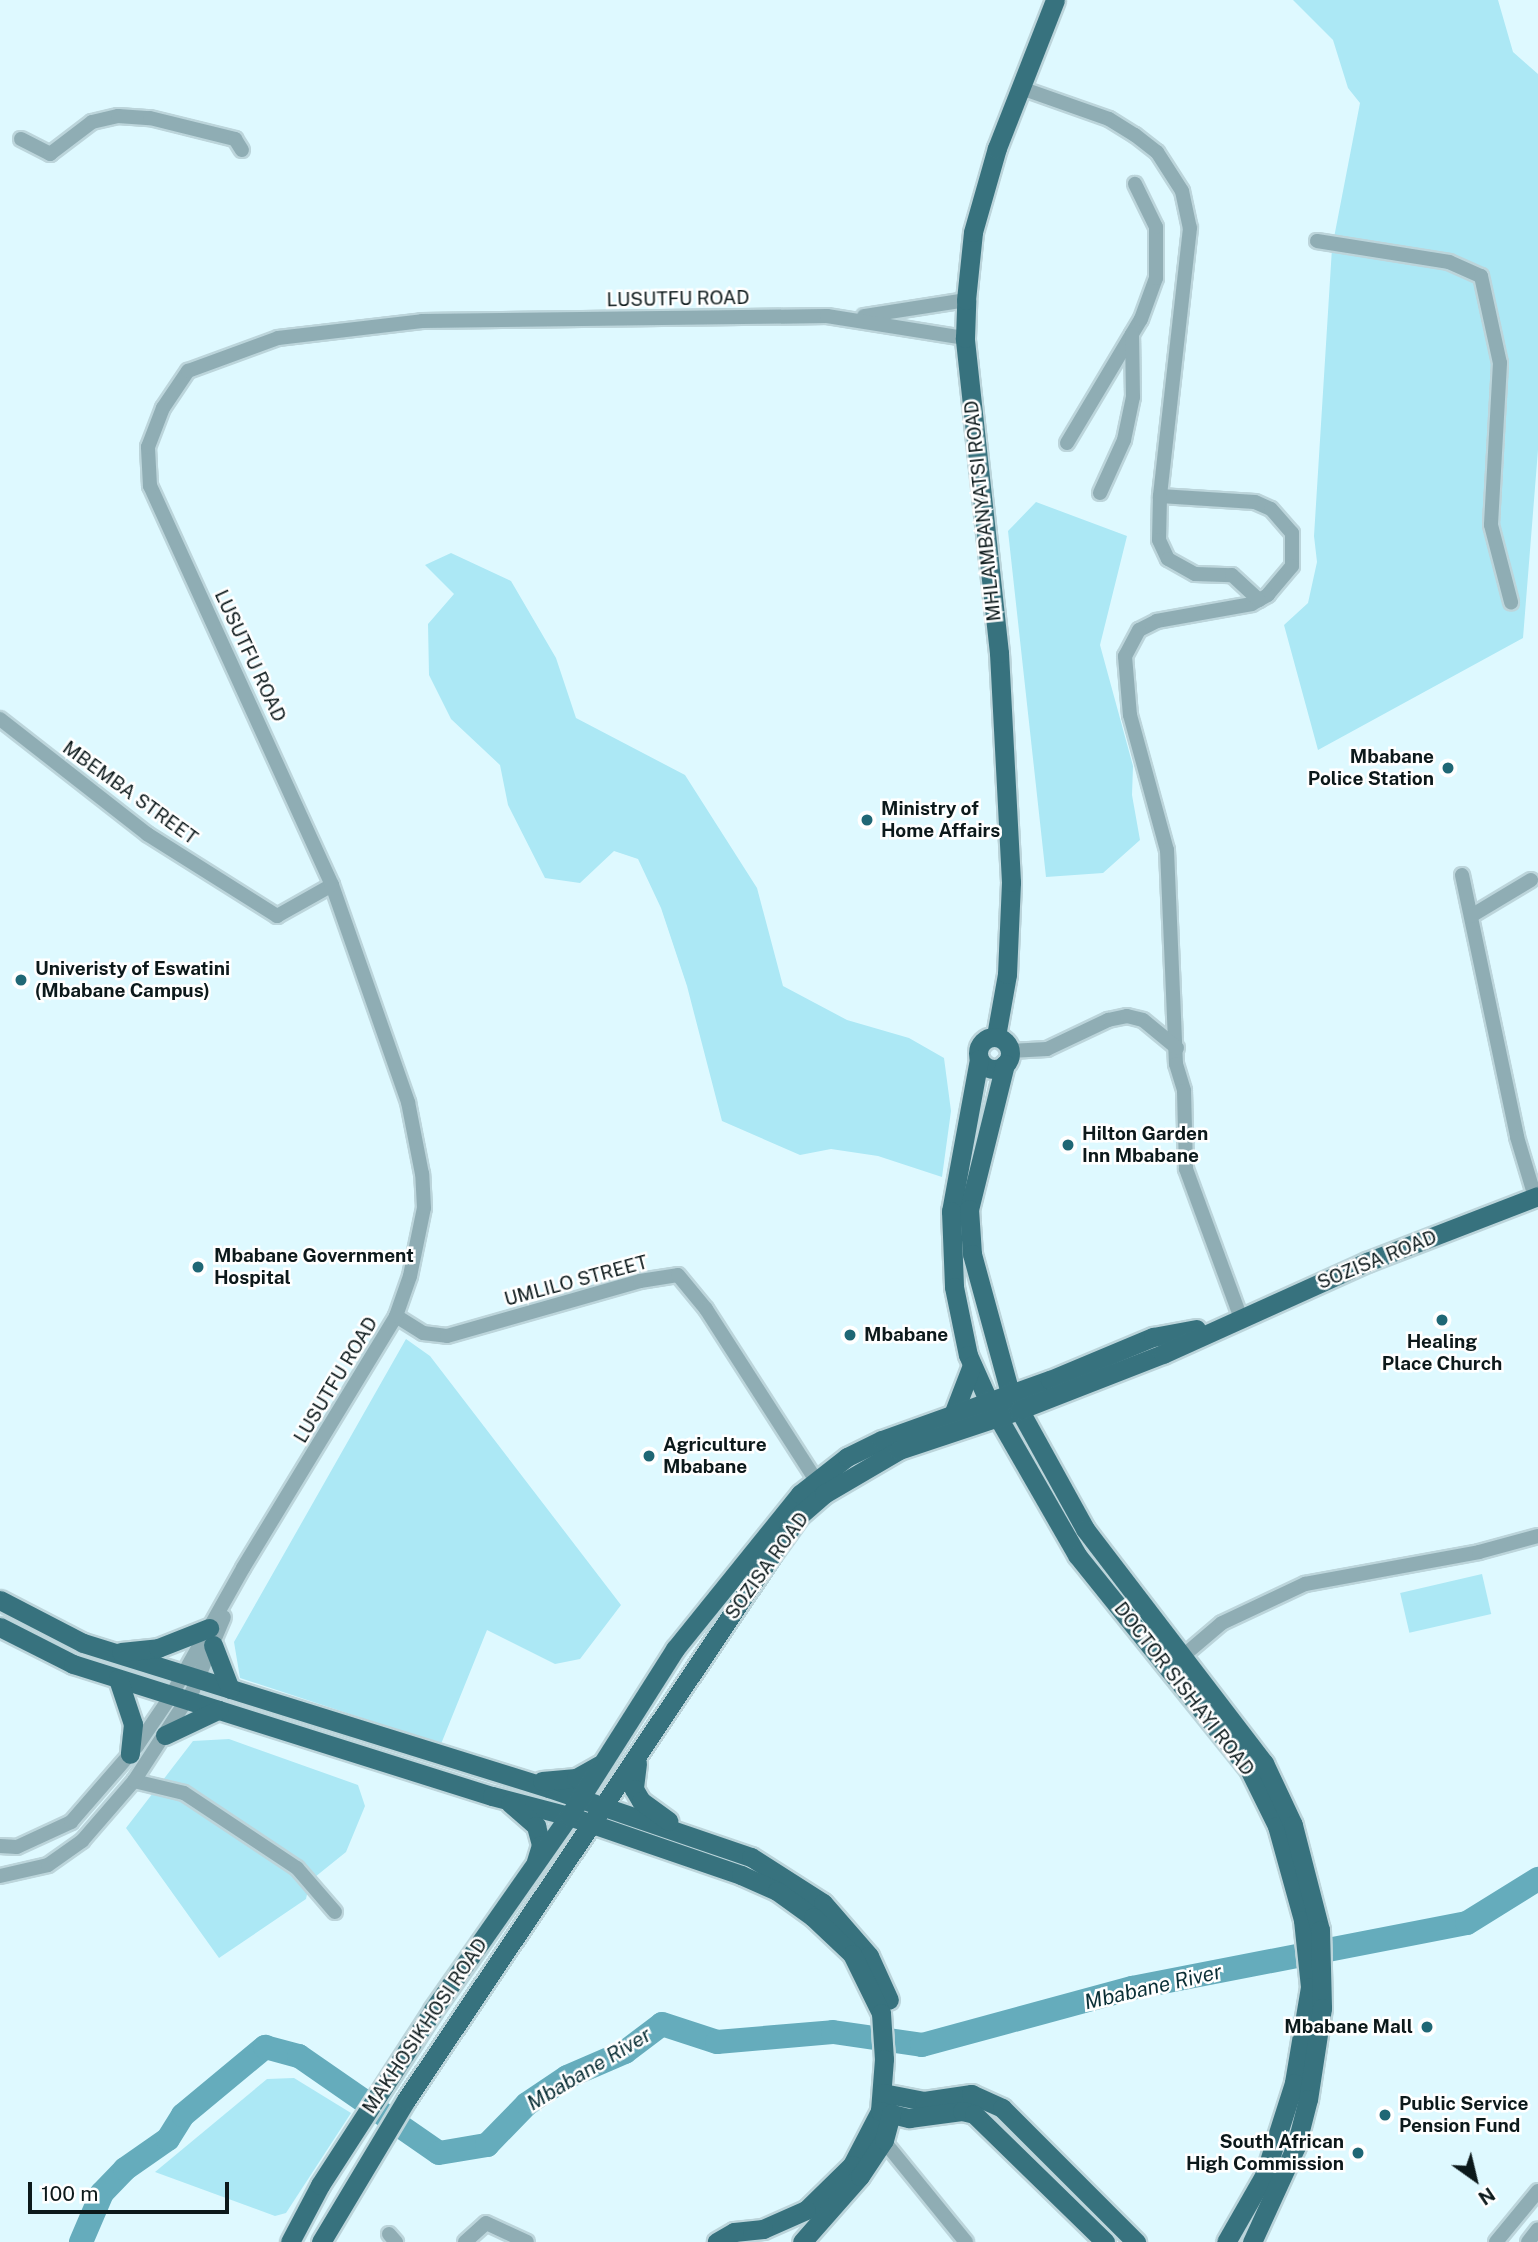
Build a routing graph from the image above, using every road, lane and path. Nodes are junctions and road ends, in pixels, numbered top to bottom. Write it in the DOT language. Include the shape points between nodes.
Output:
graph roads {
  1 [pos="1055,0"];
  2 [pos="1021,88"];
  3 [pos="21,139"];
  4 [pos="242,150"];
  5 [pos="1135,184"];
  6 [pos="1317,241"];
  7 [pos="965,300"];
  8 [pos="845,318"];
  9 [pos="1132,334"];
  10 [pos="965,338"];
  11 [pos="1067,443"];
  12 [pos="1100,493"];
  13 [pos="1160,496"];
  14 [pos="1259,600"];
  15 [pos="1511,602"];
  16 [pos="0,719"];
  17 [pos="1462,876"];
  18 [pos="1531,880"];
  19 [pos="332,885"];
  20 [pos="1471,916"];
  21 [pos="996,1036"];
  22 [pos="1177,1048"];
  23 [pos="1008,1058"];
  24 [pos="979,1059"];
  25 [pos="1537,1197"];
  26 [pos="396,1316"];
  27 [pos="1240,1317"];
  28 [pos="972,1365"];
  29 [pos="1003,1373"];
  30 [pos="1047,1390"];
  31 [pos="1014,1402"];
  32 [pos="992,1409"];
  33 [pos="954,1412"];
  34 [pos="974,1424"];
  35 [pos="1010,1442"];
  36 [pos="1037,1446"];
  37 [pos="820,1486"];
  38 [pos="1086,1529"];
  39 [pos="1538,1536"];
  40 [pos="1077,1555"];
  41 [pos="0,1600"];
  42 [pos="0,1627"];
  43 [pos="211,1637"];
  44 [pos="113,1652"];
  45 [pos="1177,1661"];
  46 [pos="118,1679"];
  47 [pos="185,1688"];
  48 [pos="230,1689"];
  49 [pos="218,1710"];
  50 [pos="165,1735"];
  51 [pos="640,1752"];
  52 [pos="130,1754"];
  53 [pos="603,1762"];
  54 [pos="134,1781"];
  55 [pos="526,1781"];
  56 [pos="503,1797"];
  57 [pos="581,1798"];
  58 [pos="569,1816"];
  59 [pos="599,1816"];
  60 [pos="689,1833"];
  61 [pos="0,1846"];
  62 [pos="533,1868"];
  63 [pos="0,1876"];
  64 [pos="335,1912"];
  65 [pos="1316,1982"];
  66 [pos="887,2019"];
  67 [pos="884,2114"];
  68 [pos="1538,2191"];
  69 [pos="1538,2229"];
  70 [pos="744,2231"];
  71 [pos="290,2242"];
  72 [pos="321,2242"];
  73 [pos="465,2242"];
  74 [pos="527,2242"];
  75 [pos="717,2242"];
  76 [pos="762,2242"];
  77 [pos="802,2242"];
  78 [pos="966,2242"];
  79 [pos="1105,2242"];
  80 [pos="1136,2242"];
  81 [pos="1226,2242"];
  82 [pos="1252,2242"];
  83 [pos="1496,2242"];
  84 [pos="1528,2242"];
  1 -- 2 [label="main road, MHLAMBANYATSI ROAD"];
  2 -- 7 [label="main road, MHLAMBANYATSI ROAD" via="997,148 973,232"];
  2 -- 13 [label="street" via="1109,119 1135,135 1157,152 1182,191 1190,228"];
  3 -- 4 [label="street" via="50,154 92,122 118,116 150,118 236,139"];
  5 -- 9 [label="street" via="1156,227 1158,249 1156,278"];
  6 -- 15 [label="street" via="1449,262 1481,276 1500,363 1491,525"];
  7 -- 8 [label="street, LUSUTFU ROAD"];
  7 -- 10 [label="main road, MHLAMBANYATSI ROAD"];
  8 -- 10 [label="street, LUSUTFU ROAD"];
  8 -- 19 [label="street, LUSUTFU ROAD" via="422,321 278,338 188,371 163,408 148,447 150,486"];
  9 -- 11 [label="street"];
  9 -- 12 [label="street" via="1133,397 1124,440"];
  10 -- 21 [label="main road, MHLAMBANYATSI ROAD" via="999,653 1011,882 1007,974"];
  13 -- 14 [label="street" via="1159,540 1168,559 1195,574 1232,575"];
  13 -- 14 [label="street" via="1255,502 1284,521 1292,533 1292,566 1283,581"];
  14 -- 22 [label="street" via="1157,621 1139,630 1125,656 1130,715 1167,850"];
  16 -- 19 [label="street, MBEMBA STREET" via="147,834 277,916"];
  17 -- 20 [label="street"];
  18 -- 20 [label="street"];
  19 -- 26 [label="street, LUSUTFU ROAD" via="408,1102 422,1174 424,1208 410,1276"];
  20 -- 25 [label="street" via="1517,1137"];
  21 -- 23 [label="main road" via="1006,1041"];
  21 -- 24 [label="main road" via="983,1040"];
  22 -- 23 [label="street" via="1143,1020 1127,1016 1108,1020 1047,1049"];
  22 -- 27 [label="street" via="1176,1064 1184,1091 1186,1169"];
  23 -- 24 [label="main road" via="990,1069"];
  23 -- 29 [label="main road" via="969,1209 972,1254"];
  24 -- 28 [label="main road" via="951,1211 954,1287"];
  25 -- 27 [label="main road, SOZISA ROAD"];
  26 -- 37 [label="street, UMLILO STREET" via="423,1333 447,1336 640,1281 677,1275 706,1309"];
  26 -- 43 [label="street, LUSUTFU ROAD" via="243,1567"];
  27 -- 30 [label="main road, SOZISA ROAD" via="1217,1326 1153,1337"];
  28 -- 32 [label="main road"];
  28 -- 33 [label="main road"];
  29 -- 30 [label="main road"];
  29 -- 31 [label="main road"];
  30 -- 31 [label="main road, SOZISA ROAD"];
  30 -- 36 [label="main road"];
  31 -- 32 [label="main road, SOZISA ROAD"];
  31 -- 36 [label="main road, DOCTOR SISHAYI ROAD"];
  32 -- 33 [label="main road, SOZISA ROAD"];
  32 -- 34 [label="main road, SOZISA ROAD"];
  32 -- 35 [label="main road, DOCTOR SISHAYI ROAD"];
  33 -- 37 [label="main road, SOZISA ROAD" via="847,1457"];
  34 -- 35 [label="main road"];
  34 -- 37 [label="main road, SOZISA ROAD" via="899,1450"];
  35 -- 40 [label="main road, DOCTOR SISHAYI ROAD"];
  36 -- 38 [label="main road, DOCTOR SISHAYI ROAD"];
  37 -- 51 [label="main road, SOZISA ROAD"];
  37 -- 53 [label="main road, SOZISA ROAD" via="675,1649"];
  38 -- 40 [label="main road" via="1087,1543"];
  38 -- 45 [label="main road, DOCTOR SISHAYI ROAD"];
  39 -- 45 [label="street" via="1479,1552 1305,1584 1244,1610"];
  40 -- 45 [label="main road, DOCTOR SISHAYI ROAD"];
  41 -- 44 [label="main road" via="83,1643"];
  42 -- 46 [label="main road" via="73,1664"];
  43 -- 44 [label="main road"];
  43 -- 47 [label="street, LUSUTFU ROAD"];
  43 -- 48 [label="main road"];
  44 -- 47 [label="main road"];
  45 -- 65 [label="main road, DOCTOR SISHAYI ROAD" via="1264,1795 1312,1935"];
  46 -- 47 [label="main road"];
  46 -- 52 [label="main road" via="132,1724"];
  47 -- 48 [label="main road"];
  47 -- 49 [label="main road"];
  47 -- 50 [label="street"];
  47 -- 52 [label="street"];
  48 -- 55 [label="main road"];
  49 -- 50 [label="main road"];
  49 -- 56 [label="main road"];
  50 -- 54 [label="street"];
  51 -- 59 [label="main road, SOZISA ROAD"];
  51 -- 60 [label="main road" via="634,1789 653,1811"];
  52 -- 61 [label="street" via="71,1822 17,1847"];
  53 -- 55 [label="main road" via="576,1778"];
  53 -- 57 [label="main road, SOZISA ROAD"];
  54 -- 63 [label="street" via="82,1841 48,1865"];
  54 -- 64 [label="street" via="184,1793 297,1868"];
  55 -- 57 [label="main road"];
  56 -- 58 [label="main road"];
  56 -- 62 [label="main road" via="536,1826 541,1845"];
  57 -- 58 [label="main road, MAKHOSIKHOSI ROAD"];
  57 -- 59 [label="main road"];
  58 -- 59 [label="main road"];
  58 -- 62 [label="main road, MAKHOSIKHOSI ROAD"];
  59 -- 60 [label="main road"];
  59 -- 66 [label="main road" via="777,1891 852,1954"];
  59 -- 72 [label="main road, MAKHOSIKHOSI ROAD" via="407,2100"];
  60 -- 66 [label="main road" via="751,1857 823,1903 869,1956"];
  62 -- 71 [label="main road, MAKHOSIKHOSI ROAD" via="465,1961 353,2134"];
  65 -- 81 [label="main road, DOCTOR SISHAYI ROAD" via="1283,2126 1256,2194"];
  65 -- 82 [label="main road, DOCTOR SISHAYI ROAD" via="1318,2048 1296,2146 1276,2199"];
  66 -- 67 [label="main road"];
  67 -- 70 [label="main road" via="852,2165 806,2210 763,2229"];
  67 -- 77 [label="main road" via="860,2176"];
  67 -- 78 [label="street"];
  67 -- 79 [label="main road" via="909,2118 962,2111 974,2114"];
  67 -- 80 [label="main road" via="971,2094 1002,2108"];
  68 -- 83 [label="street"];
  69 -- 84 [label="street"];
  70 -- 75 [label="main road"];
  70 -- 76 [label="main road"];
  73 -- 74 [label="street" via="486,2223"];
}
